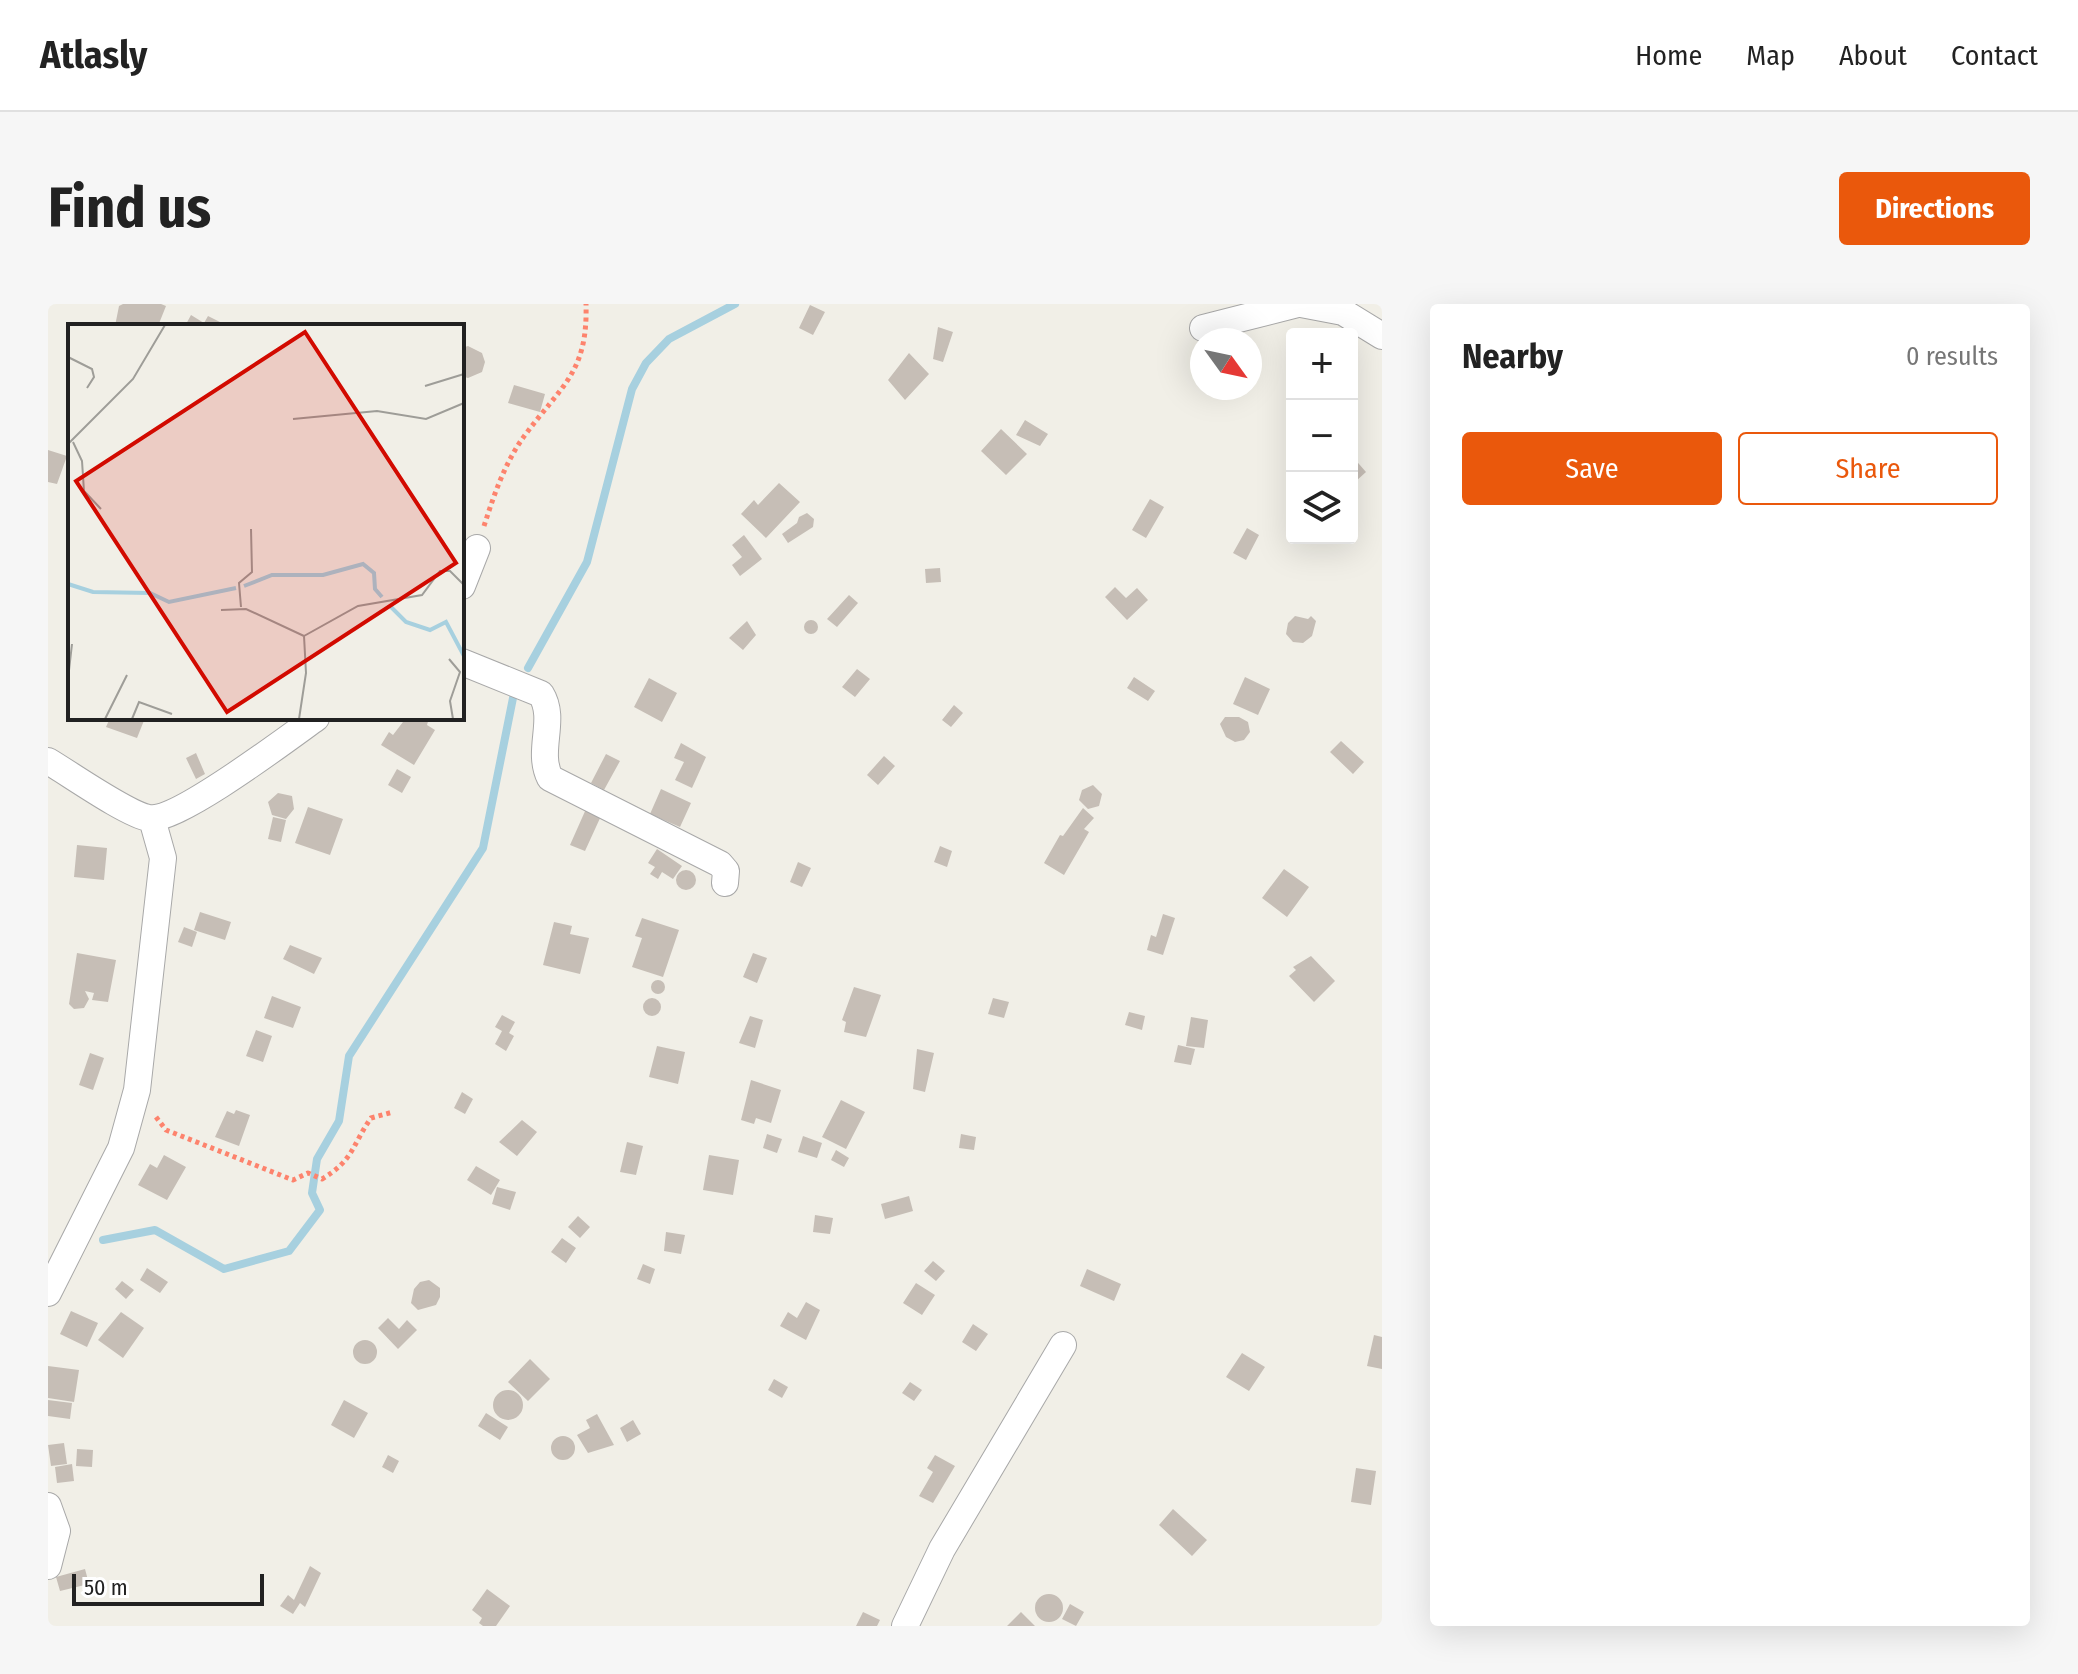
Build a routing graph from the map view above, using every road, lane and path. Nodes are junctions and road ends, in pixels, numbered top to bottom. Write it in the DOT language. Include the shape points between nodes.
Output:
graph roads {
  1 [pos="586,304"];
  2 [pos="1300,304"];
  3 [pos="1203,328"];
  4 [pos="1382,336"];
  5 [pos="477,548"];
  6 [pos="464,581"];
  7 [pos="464,663"];
  8 [pos="313,720"];
  9 [pos="48,761"];
  10 [pos="152,819"];
  11 [pos="725,883"];
  12 [pos="137,1090"];
  13 [pos="393,1112"];
  14 [pos="48,1293"];
  15 [pos="1063,1345"];
  16 [pos="48,1506"];
  17 [pos="48,1566"];
  18 [pos="905,1626"];
  1 -- 5 [label="path" via="580,364 523,437 496,486"];
  2 -- 3 [label="street"];
  2 -- 4 [label="street" via="1343,312"];
  5 -- 6 [label="street"];
  7 -- 11 [label="street" via="541,694 548,705 543,758 550,778 720,864 726,871"];
  8 -- 10 [label="street" via="230,778 164,818"];
  9 -- 10 [label="street"];
  10 -- 12 [label="street" via="163,858"];
  12 -- 13 [label="path" via="166,1130 293,1180 308,1173 322,1179 343,1166 371,1118"];
  12 -- 14 [label="street" via="121,1148"];
  15 -- 18 [label="street" via="942,1549"];
  16 -- 17 [label="street" via="57,1531"];
}
